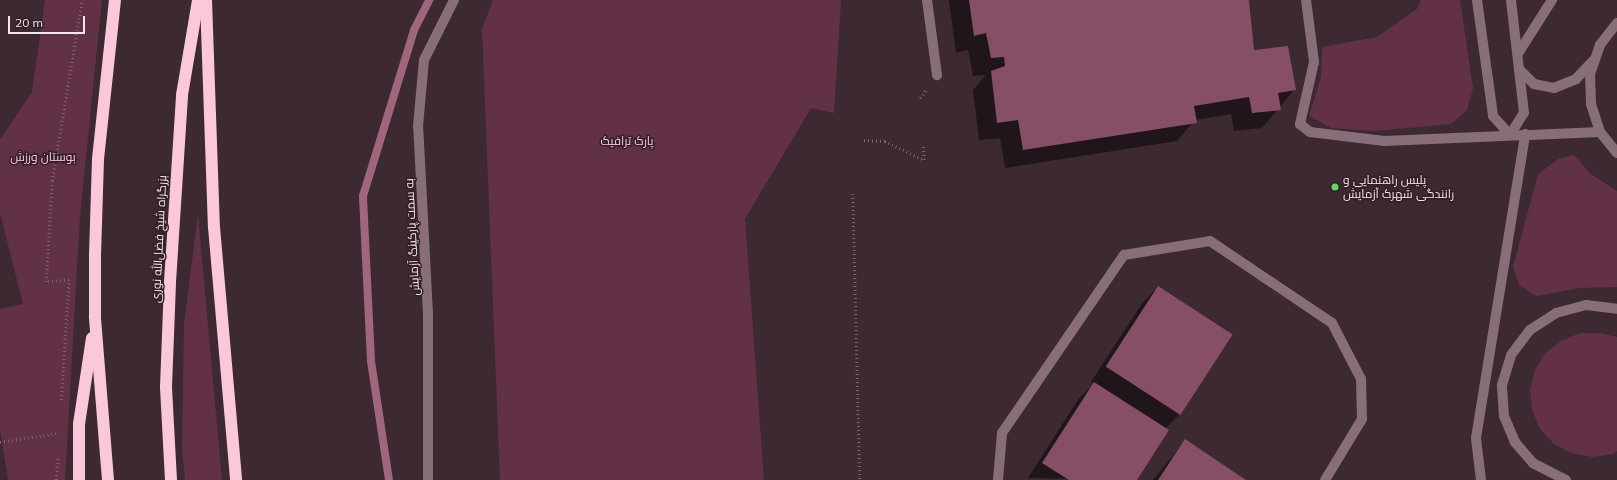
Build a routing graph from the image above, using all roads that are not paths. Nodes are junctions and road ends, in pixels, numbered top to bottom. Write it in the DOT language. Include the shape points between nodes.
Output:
graph roads {
  1 [pos="115,0"];
  2 [pos="198,0"];
  3 [pos="206,0"];
  4 [pos="454,0"];
  5 [pos="927,0"];
  6 [pos="1306,0"];
  7 [pos="1477,0"];
  8 [pos="1511,0"];
  9 [pos="1552,0"];
  10 [pos="1617,23"];
  11 [pos="1519,52"];
  12 [pos="1596,58"];
  13 [pos="1520,70"];
  14 [pos="937,75"];
  15 [pos="1600,132"];
  16 [pos="1525,134"];
  17 [pos="1510,135"];
  18 [pos="1617,153"];
  19 [pos="1617,308"];
  20 [pos="95,317"];
  21 [pos="1485,383"];
  22 [pos="1502,385"];
  23 [pos="79,480"];
  24 [pos="108,480"];
  25 [pos="171,480"];
  26 [pos="236,480"];
  27 [pos="428,480"];
  28 [pos="998,480"];
  29 [pos="1325,480"];
  30 [pos="1481,480"];
  31 [pos="1566,480"];
  1 -- 20 [label="highway" via="98,159"];
  2 -- 25 [label="highway, بزرگراه شیخ فضل‌الله نوری" via="182,95 170,282 166,387"];
  3 -- 26 [label="highway" via="214,227"];
  4 -- 27 [label="lane, به سمت پارکینگ آزمایش" via="424,60 418,126 428,314"];
  5 -- 14 [label="lane"];
  6 -- 17 [label="lane" via="1314,62 1300,124 1310,132 1384,141"];
  7 -- 17 [label="lane" via="1493,116"];
  8 -- 11 [label="lane"];
  9 -- 11 [label="lane"];
  10 -- 12 [label="lane" via="1600,45"];
  11 -- 13 [label="lane"];
  12 -- 13 [label="lane" via="1576,79 1554,88 1534,84"];
  12 -- 15 [label="lane" via="1590,74 1591,104"];
  13 -- 17 [label="lane" via="1524,113"];
  15 -- 16 [label="lane"];
  15 -- 18 [label="lane"];
  16 -- 17 [label="lane"];
  16 -- 21 [label="lane"];
  19 -- 22 [label="lane" via="1586,305 1556,313 1530,330 1511,355"];
  20 -- 23 [label="highway" via="79,424"];
  20 -- 24 [label="highway"];
  21 -- 22 [label="lane"];
  21 -- 30 [label="lane" via="1476,438"];
  22 -- 31 [label="lane" via="1504,416 1515,442 1533,463"];
  28 -- 29 [label="lane" via="1002,433 1124,255 1210,241 1332,323 1361,379 1362,419"];
}
